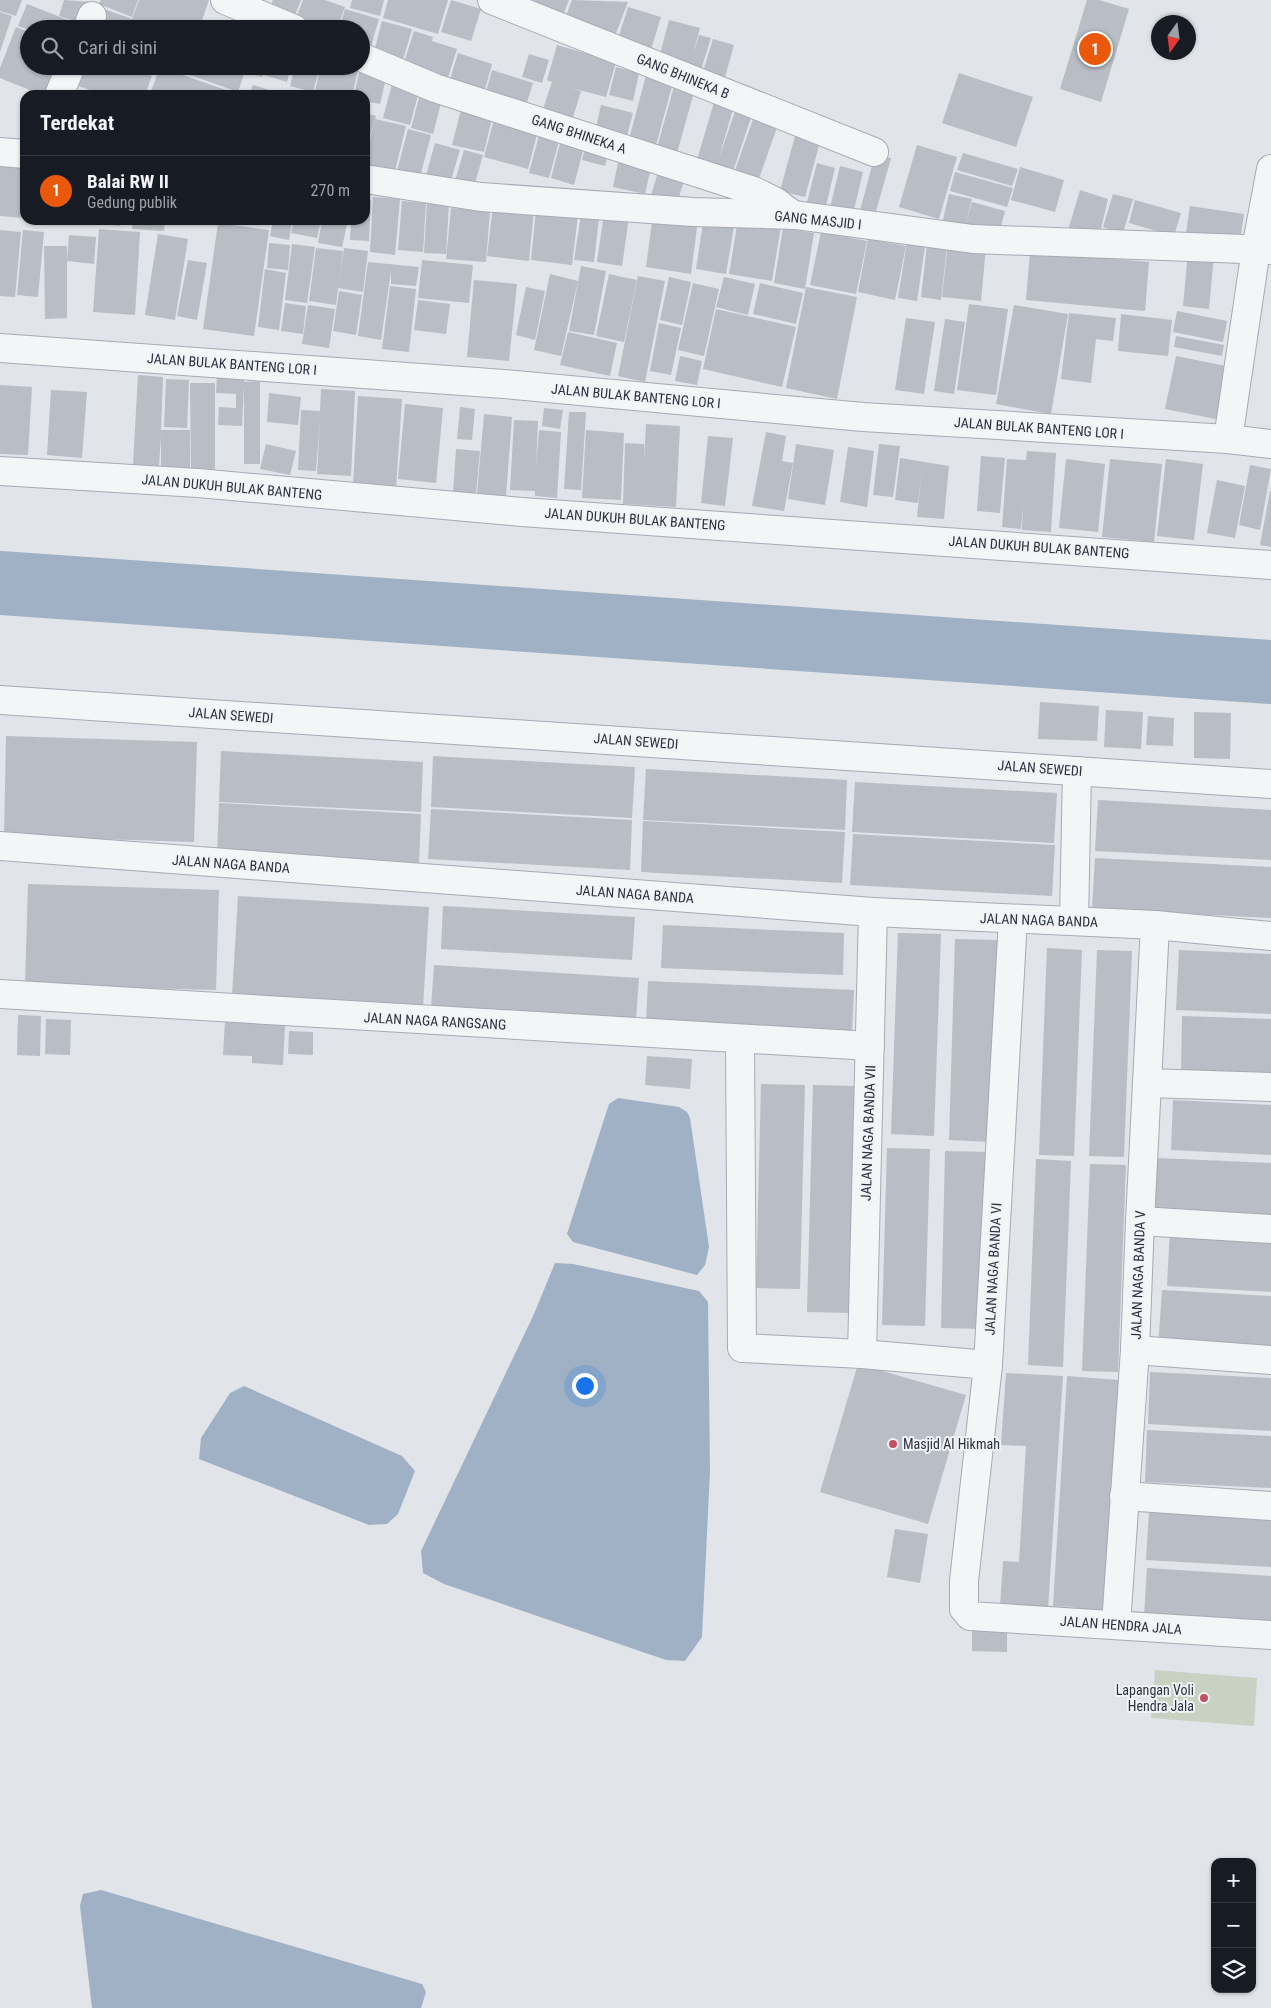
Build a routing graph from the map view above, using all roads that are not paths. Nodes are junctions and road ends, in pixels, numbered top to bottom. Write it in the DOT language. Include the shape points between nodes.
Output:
graph roads {
  1 [pos="225,0"];
  2 [pos="492,0"];
  3 [pos="273,20"];
  4 [pos="370,61"];
  5 [pos="68,75"];
  6 [pos="62,90"];
  7 [pos="0,152"];
  8 [pos="874,152"];
  9 [pos="20,154"];
  10 [pos="1271,169"];
  11 [pos="370,180"];
  12 [pos="795,216"];
  13 [pos="1263,249"];
  14 [pos="0,348"];
  15 [pos="1228,439"];
  16 [pos="1271,444"];
  17 [pos="0,471"];
  18 [pos="1271,565"];
  19 [pos="0,700"];
  20 [pos="1077,771"];
  21 [pos="1271,784"];
  22 [pos="0,846"];
  23 [pos="873,912"];
  24 [pos="1013,919"];
  25 [pos="1074,920"];
  26 [pos="1155,925"];
  27 [pos="1271,936"];
  28 [pos="0,994"];
  29 [pos="740,1040"];
  30 [pos="870,1046"];
  31 [pos="1147,1083"];
  32 [pos="1271,1087"];
  33 [pos="1140,1221"];
  34 [pos="1271,1229"];
  35 [pos="1135,1350"];
  36 [pos="862,1354"];
  37 [pos="1271,1360"];
  38 [pos="988,1365"];
  39 [pos="1124,1496"];
  40 [pos="1271,1506"];
  41 [pos="970,1616"];
  42 [pos="1116,1625"];
  43 [pos="1271,1635"];
  1 -- 3 [label="street"];
  2 -- 8 [label="street, GANG BHINEKA B"];
  4 -- 12 [label="street, GANG BHINEKA A" via="435,88 754,191"];
  5 -- 6 [label="street"];
  7 -- 9 [label="street"];
  10 -- 13 [label="street"];
  11 -- 12 [label="street, GANG MASJID I" via="481,196"];
  12 -- 13 [label="street, GANG MASJID I" via="973,239"];
  13 -- 15 [label="street"];
  14 -- 15 [label="street, JALAN BULAK BANTENG LOR I" via="504,384 863,417"];
  15 -- 16 [label="street, JALAN BULAK BANTENG LOR I"];
  17 -- 18 [label="street, JALAN DUKUH BULAK BANTENG" via="198,483 532,512"];
  19 -- 20 [label="street, JALAN SEWEDI"];
  20 -- 21 [label="street, JALAN SEWEDI"];
  20 -- 25 [label="street"];
  22 -- 23 [label="street, JALAN NAGA BANDA"];
  23 -- 24 [label="street, JALAN NAGA BANDA"];
  23 -- 30 [label="street, JALAN NAGA BANDA VII"];
  24 -- 25 [label="street, JALAN NAGA BANDA"];
  24 -- 38 [label="street, JALAN NAGA BANDA VI"];
  25 -- 26 [label="street, JALAN NAGA BANDA"];
  26 -- 27 [label="street, JALAN NAGA BANDA"];
  26 -- 31 [label="street, JALAN NAGA BANDA V"];
  28 -- 29 [label="street, JALAN NAGA RANGSANG"];
  29 -- 30 [label="street, JALAN NAGA RANGSANG"];
  29 -- 36 [label="street" via="742,1348"];
  30 -- 36 [label="street, JALAN NAGA BANDA VII"];
  31 -- 32 [label="street"];
  31 -- 33 [label="street, JALAN NAGA BANDA V"];
  33 -- 34 [label="street"];
  33 -- 35 [label="street, JALAN NAGA BANDA V"];
  35 -- 37 [label="street"];
  35 -- 39 [label="street, JALAN NAGA BANDA V"];
  36 -- 38 [label="street"];
  38 -- 41 [label="street, JALAN NAGA BANDA VI" via="964,1581 964,1609"];
  39 -- 40 [label="street"];
  39 -- 42 [label="street, JALAN NAGA BANDA V"];
  41 -- 42 [label="street, JALAN HENDRA JALA"];
  42 -- 43 [label="street, JALAN HENDRA JALA"];
}
